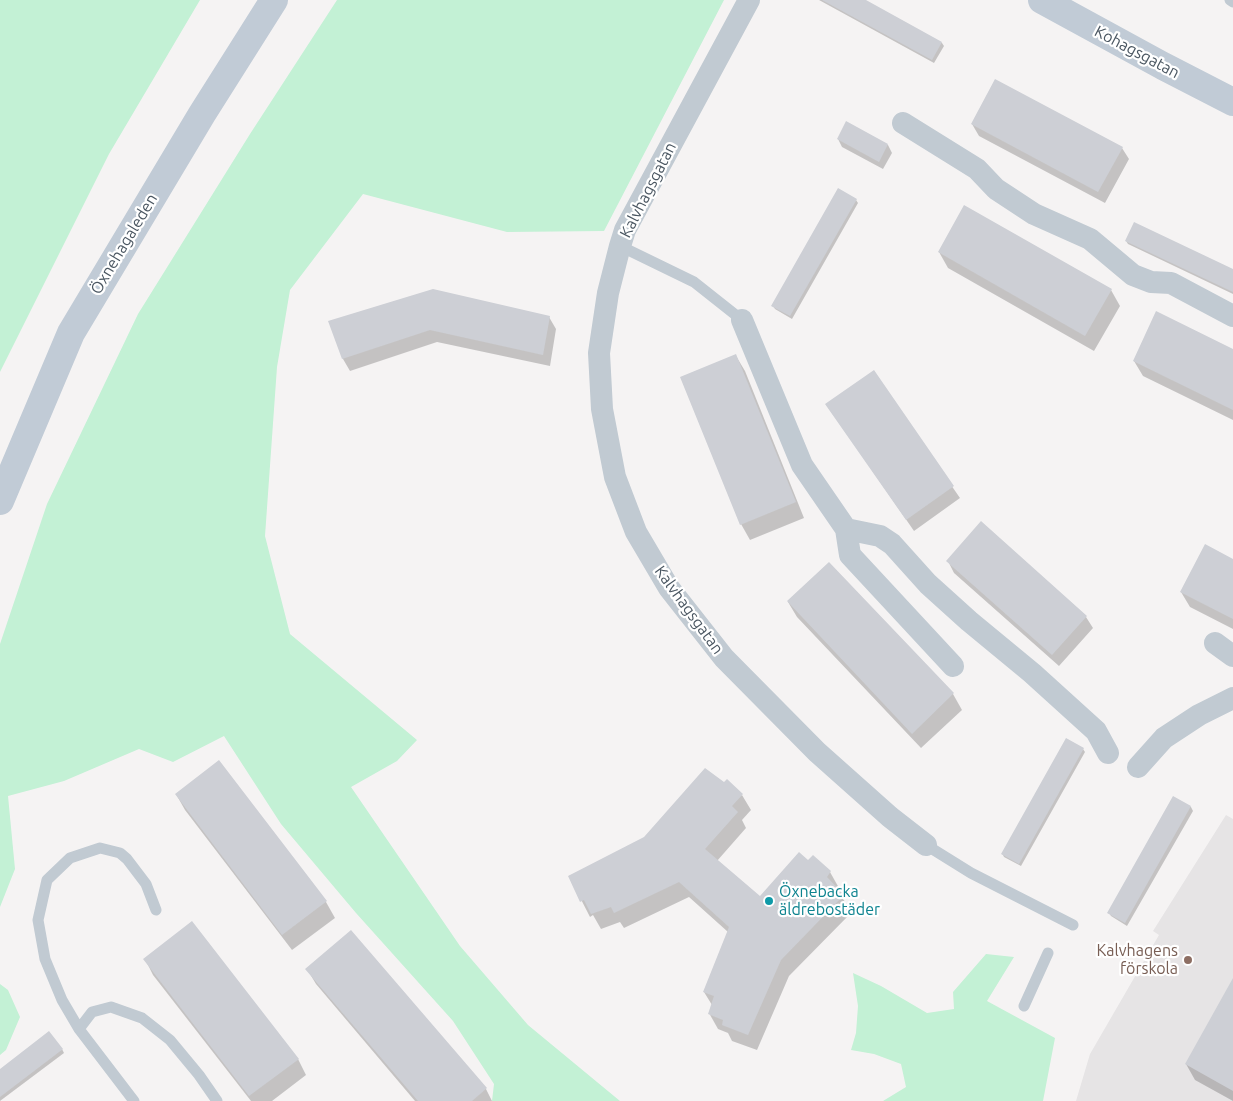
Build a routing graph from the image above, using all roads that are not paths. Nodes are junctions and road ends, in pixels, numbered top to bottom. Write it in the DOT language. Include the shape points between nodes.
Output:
graph roads {
  1 [pos="274,0"];
  2 [pos="749,0"];
  3 [pos="1042,0"];
  4 [pos="1230,0"];
  5 [pos="1233,2"];
  6 [pos="1233,102"];
  7 [pos="903,123"];
  8 [pos="620,246"];
  9 [pos="1233,316"];
  10 [pos="742,320"];
  11 [pos="0,501"];
  12 [pos="846,529"];
  13 [pos="1215,643"];
  14 [pos="1233,656"];
  15 [pos="953,666"];
  16 [pos="1233,698"];
  17 [pos="1108,753"];
  18 [pos="1138,767"];
  19 [pos="926,845"];
  20 [pos="156,910"];
  21 [pos="1073,925"];
  22 [pos="1048,953"];
  23 [pos="1024,1006"];
  24 [pos="79,1029"];
  25 [pos="134,1101"];
  26 [pos="217,1101"];
  1 -- 11 [label="street, Öxnehagaleden" via="71,333"];
  2 -- 8 [label="street, Kalvhagsgatan" via="624,230"];
  3 -- 6 [label="street, Kohagsgatan"];
  4 -- 5 [label="lane"];
  7 -- 9 [label="street" via="977,169 996,189 1034,214 1090,239 1133,275 1151,282 1171,283"];
  8 -- 10 [label="lane" via="694,282"];
  8 -- 19 [label="street, Kalvhagsgatan" via="608,293 600,353 602,409 615,477 636,532 669,588 724,658 817,752"];
  10 -- 12 [label="street" via="802,466"];
  12 -- 15 [label="street" via="850,555"];
  12 -- 17 [label="street" via="880,536 892,544 948,603 1096,731"];
  13 -- 14 [label="street"];
  16 -- 18 [label="street" via="1164,738"];
  19 -- 21 [label="lane" via="971,873"];
  20 -- 24 [label="lane" via="146,884 120,853 100,848 70,858 47,880 38,920 45,959 62,1000"];
  22 -- 23 [label="lane"];
  24 -- 25 [label="lane"];
  24 -- 26 [label="lane" via="92,1012 111,1007 142,1018 170,1040"];
}
